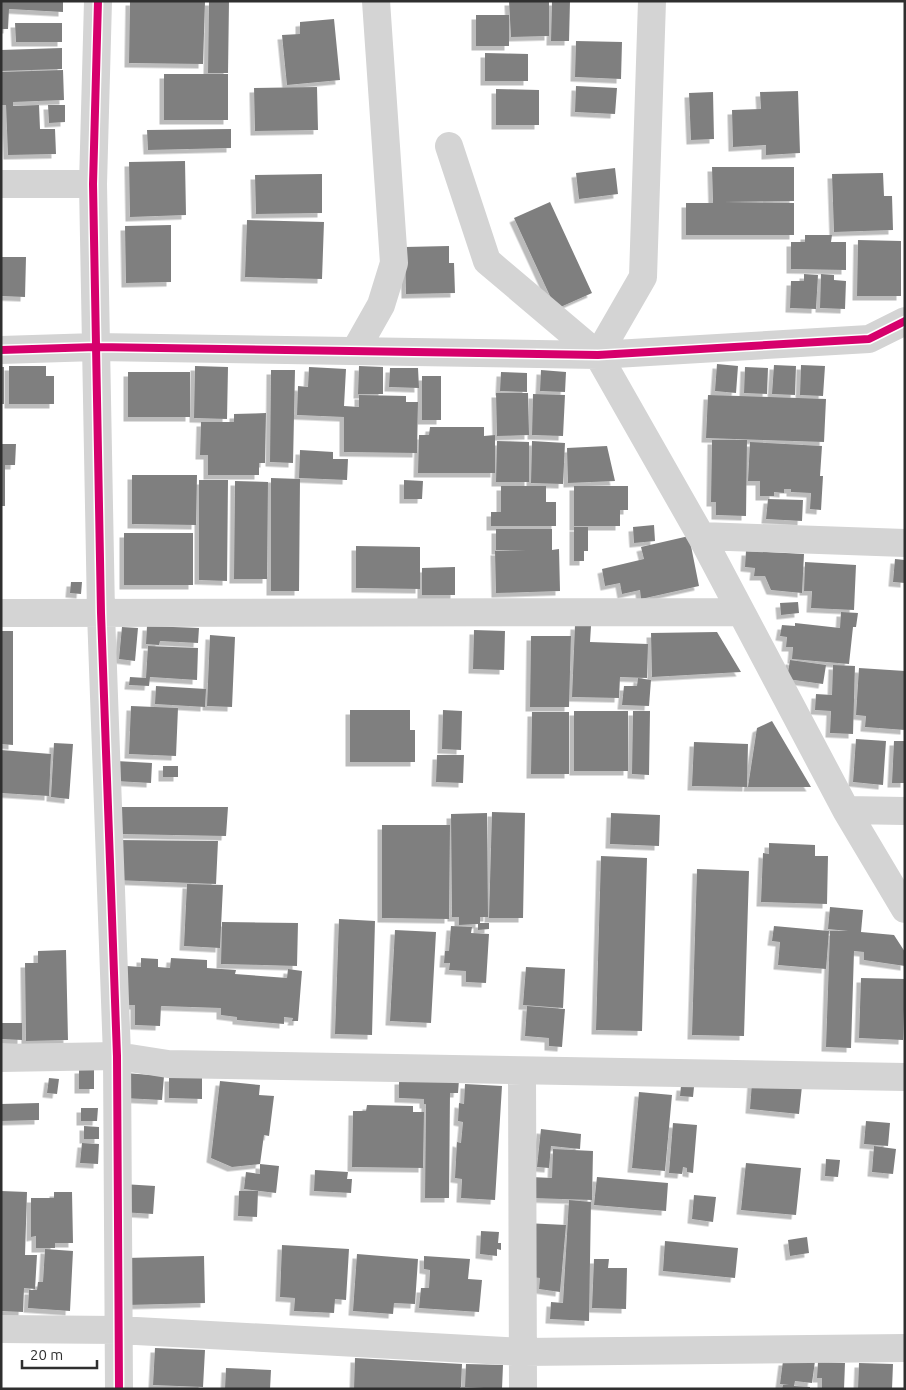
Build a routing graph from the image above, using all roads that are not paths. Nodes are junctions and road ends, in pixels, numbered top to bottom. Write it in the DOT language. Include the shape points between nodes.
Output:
graph roads {
  1 [pos="98,1"];
  2 [pos="376,1"];
  3 [pos="652,1"];
  4 [pos="449,146"];
  5 [pos="1,184"];
  6 [pos="93,184"];
  7 [pos="905,321"];
  8 [pos="96,347"];
  9 [pos="1,350"];
  10 [pos="355,351"];
  11 [pos="598,355"];
  12 [pos="701,536"];
  13 [pos="905,544"];
  14 [pos="740,612"];
  15 [pos="1,613"];
  16 [pos="101,613"];
  17 [pos="846,810"];
  18 [pos="905,811"];
  19 [pos="905,909"];
  20 [pos="117,1056"];
  21 [pos="1,1058"];
  22 [pos="522,1070"];
  23 [pos="905,1076"];
  24 [pos="1,1329"];
  25 [pos="118,1330"];
  26 [pos="905,1348"];
  27 [pos="523,1352"];
  28 [pos="119,1389"];
  29 [pos="523,1389"];
  1 -- 6 [label="street"];
  2 -- 10 [label="street" via="394,263 381,305"];
  3 -- 11 [label="street" via="643,277"];
  4 -- 11 [label="street" via="487,261"];
  5 -- 6 [label="street"];
  6 -- 8 [label="street"];
  7 -- 11 [label="street" via="869,339"];
  8 -- 9 [label="street"];
  8 -- 10 [label="street"];
  8 -- 16 [label="street"];
  10 -- 11 [label="street"];
  11 -- 12 [label="street"];
  12 -- 13 [label="street"];
  12 -- 14 [label="street"];
  14 -- 16 [label="street"];
  14 -- 17 [label="street"];
  15 -- 16 [label="street"];
  16 -- 20 [label="street"];
  17 -- 18 [label="street"];
  17 -- 19 [label="street"];
  20 -- 21 [label="street"];
  20 -- 22 [label="street" via="168,1064"];
  20 -- 25 [label="street"];
  22 -- 23 [label="street"];
  22 -- 27 [label="street"];
  24 -- 25 [label="street"];
  25 -- 27 [label="street"];
  25 -- 28 [label="street"];
  26 -- 27 [label="street"];
  27 -- 29 [label="street"];
}
